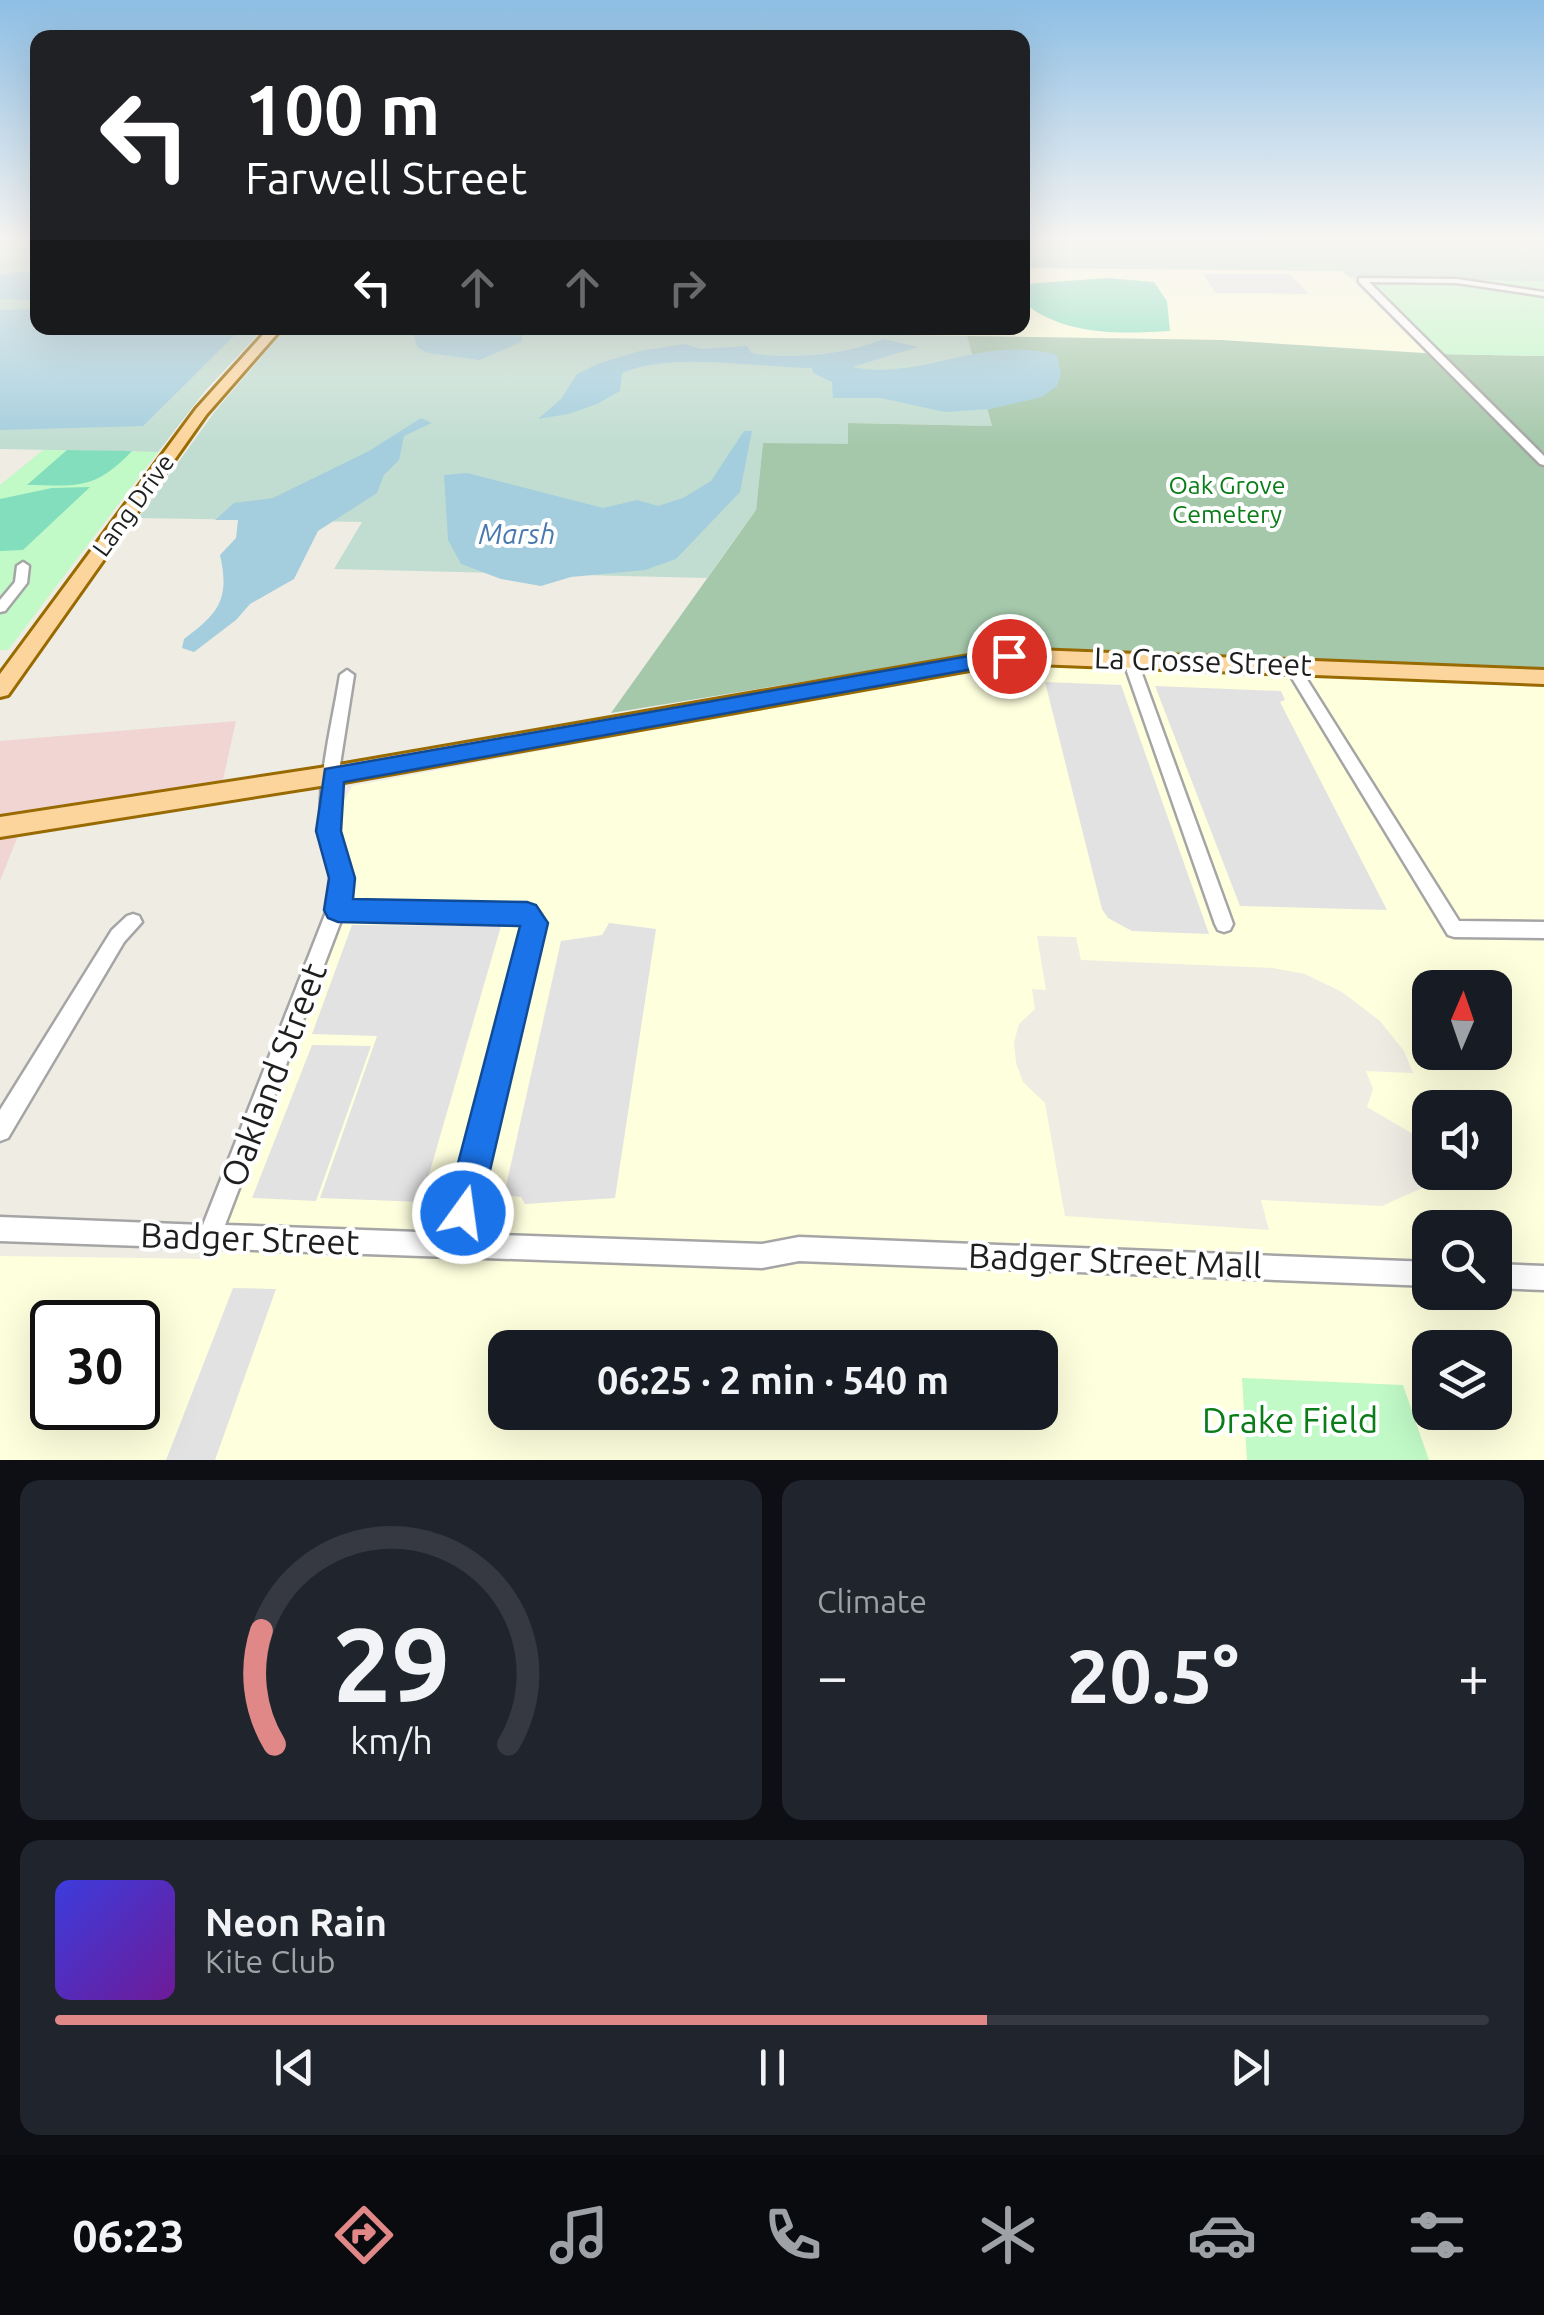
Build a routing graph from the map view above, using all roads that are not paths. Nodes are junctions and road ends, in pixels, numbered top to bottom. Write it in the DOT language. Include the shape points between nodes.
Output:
graph roads {
  1 [pos="1389,307"];
  2 [pos="270,335"];
  3 [pos="1544,462"];
  4 [pos="23,566"];
  5 [pos="0,608"];
  6 [pos="1130,660"];
  7 [pos="1291,665"];
  8 [pos="348,674"];
  9 [pos="1544,677"];
  10 [pos="0,690"];
  11 [pos="333,775"];
  12 [pos="0,826"];
  13 [pos="338,910"];
  14 [pos="133,922"];
  15 [pos="1224,924"];
  16 [pos="1544,930"];
  17 [pos="0,1130"];
  18 [pos="0,1229"];
  19 [pos="210,1238"];
  20 [pos="454,1247"];
  21 [pos="799,1249"];
  22 [pos="1412,1273"];
  23 [pos="1512,1277"];
  24 [pos="1544,1278"];
  1 -- 3 [label="street"];
  2 -- 10 [label="main road, Lang Drive" via="191,426"];
  4 -- 5 [label="street" via="21,583"];
  6 -- 7 [label="main road, La Crosse Street"];
  6 -- 11 [label="main road, La Crosse Street" via="1009,656"];
  6 -- 15 [label="street"];
  7 -- 9 [label="main road, La Crosse Street"];
  7 -- 16 [label="street" via="1454,929"];
  8 -- 11 [label="street, Oakland Street"];
  11 -- 12 [label="main road, La Crosse Street"];
  11 -- 13 [label="street, Oakland Street" via="328,831 342,878"];
  13 -- 19 [label="street, Oakland Street"];
  13 -- 20 [label="street" via="532,917"];
  14 -- 17 [label="street" via="118,936"];
  18 -- 19 [label="street, Badger Street"];
  19 -- 20 [label="street, Badger Street"];
  20 -- 21 [label="street, Badger Street" via="762,1256"];
  21 -- 22 [label="street, Badger Street Mall"];
  23 -- 24 [label="street"];
}
